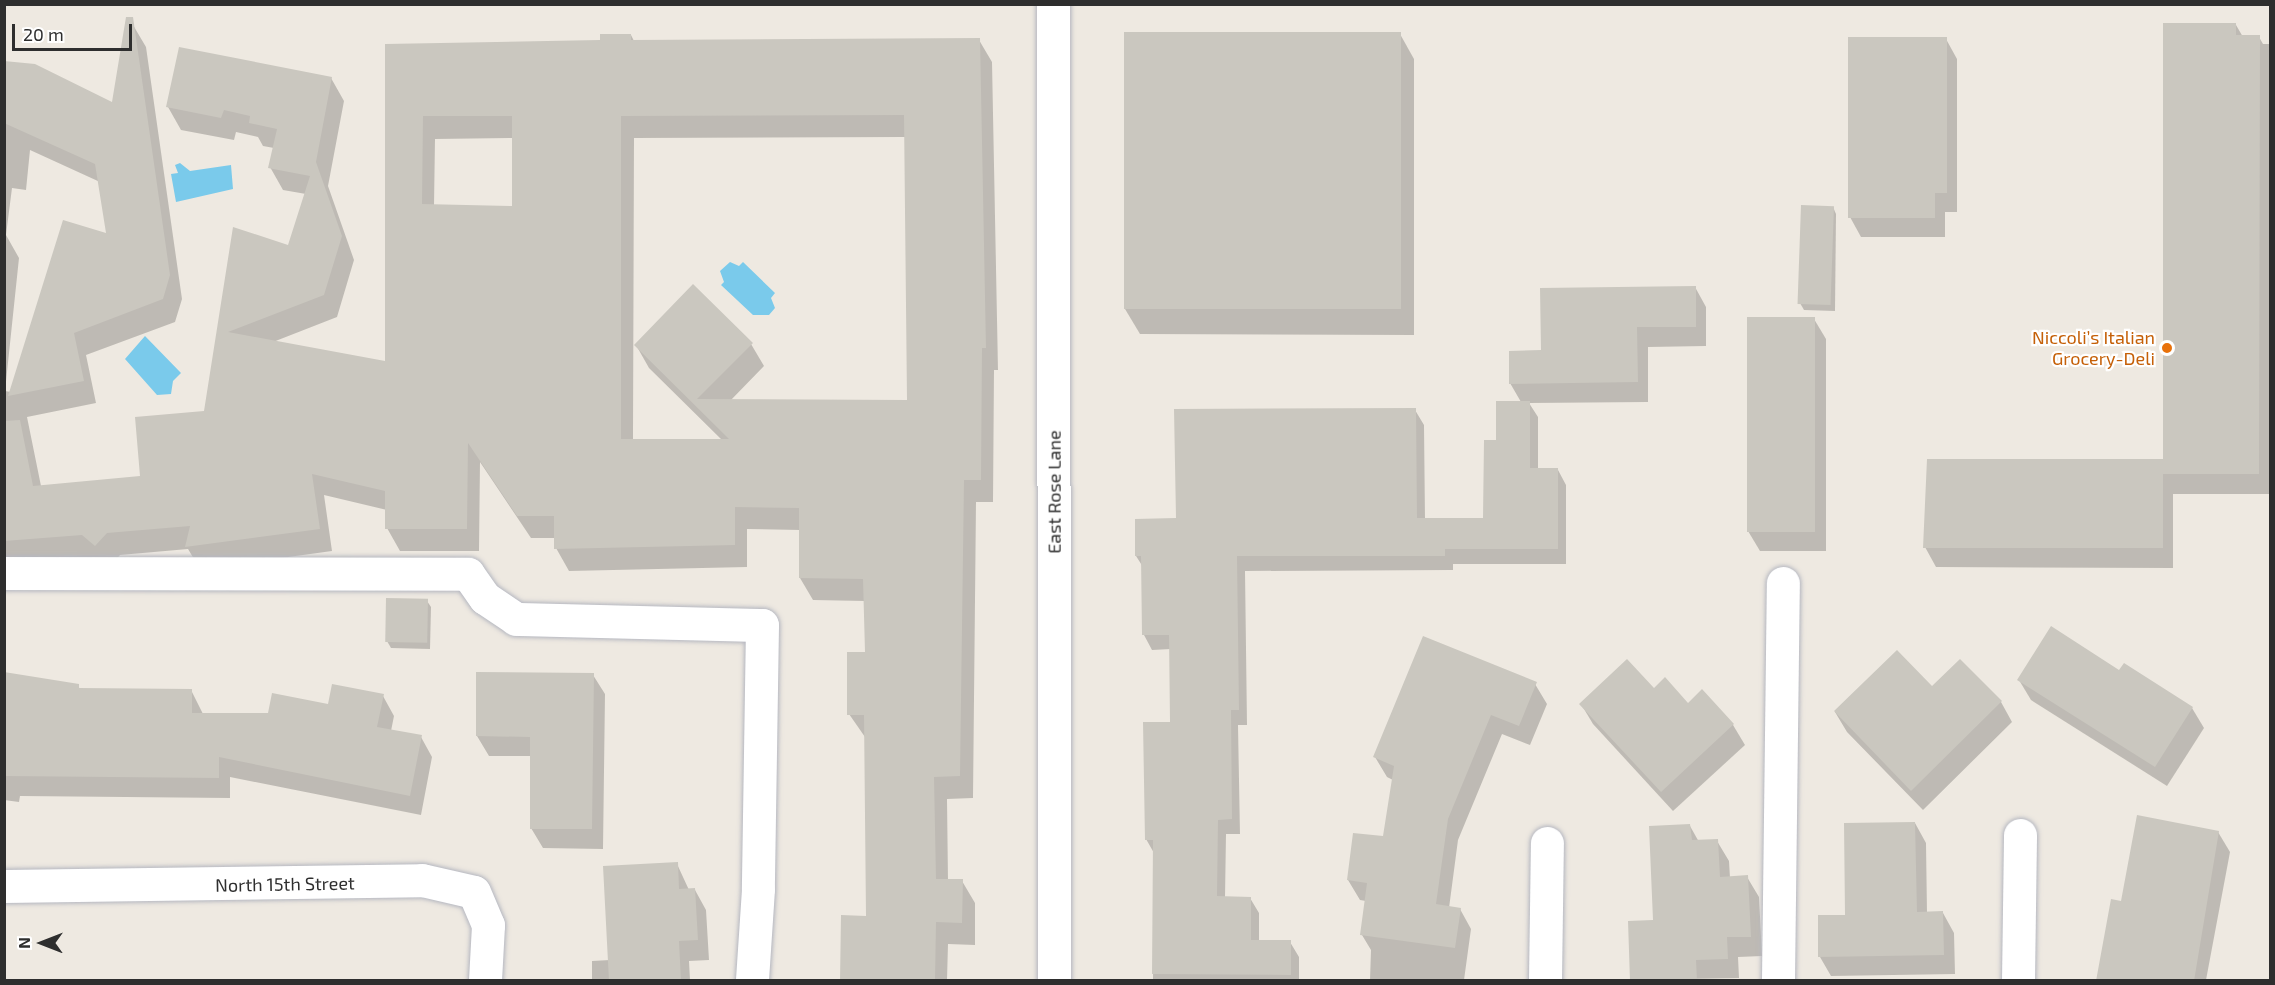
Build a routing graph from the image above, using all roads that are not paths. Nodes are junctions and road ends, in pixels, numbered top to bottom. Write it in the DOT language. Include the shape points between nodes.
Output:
graph roads {
  1 [pos="1053,4"];
  2 [pos="4,573"];
  3 [pos="1783,583"];
  4 [pos="2020,835"];
  5 [pos="1547,843"];
  6 [pos="4,886"];
  7 [pos="485,981"];
  8 [pos="752,981"];
  9 [pos="1054,981"];
  10 [pos="1545,981"];
  11 [pos="1778,981"];
  12 [pos="2018,981"];
  1 -- 9 [label="street, East Rose Lane"];
  2 -- 8 [label="street" via="468,574 485,598 516,620 762,625 758,889"];
  3 -- 11 [label="street"];
  4 -- 12 [label="street"];
  5 -- 10 [label="street"];
  6 -- 7 [label="street, North 15th Street" via="422,880 474,892 488,925"];
}
